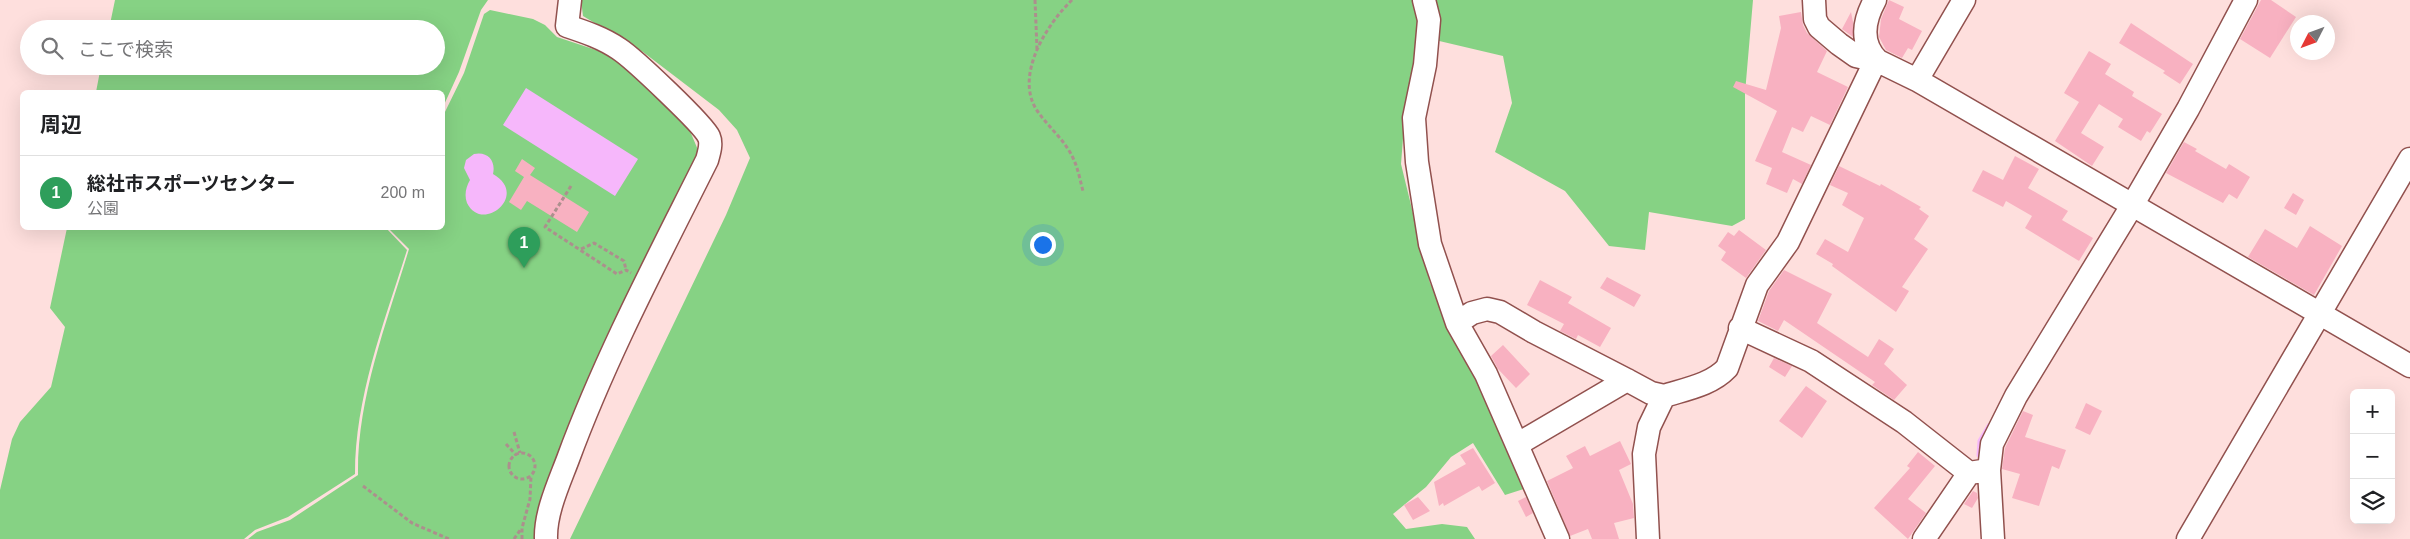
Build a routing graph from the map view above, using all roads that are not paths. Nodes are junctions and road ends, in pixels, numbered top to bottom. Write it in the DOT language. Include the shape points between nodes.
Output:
graph roads {
  1 [pos="570,0"];
  2 [pos="1424,0"];
  3 [pos="1814,0"];
  4 [pos="1876,0"];
  5 [pos="1964,0"];
  6 [pos="2246,0"];
  7 [pos="1878,61"];
  8 [pos="1917,80"];
  9 [pos="2410,159"];
  10 [pos="2127,200"];
  11 [pos="1445,289"];
  12 [pos="1487,308"];
  13 [pos="2320,313"];
  14 [pos="1457,323"];
  15 [pos="1740,328"];
  16 [pos="2410,366"];
  17 [pos="1627,380"];
  18 [pos="1664,396"];
  19 [pos="1518,444"];
  20 [pos="1979,471"];
  21 [pos="546,539"];
  22 [pos="1558,539"];
  23 [pos="1648,539"];
  24 [pos="1924,539"];
  25 [pos="1994,539"];
  26 [pos="2188,539"];
  1 -- 21 [label="street" via="566,26 595,35 619,49 710,138 707,160 604,368 574,443 546,528"];
  2 -- 11 [label="street" via="1429,20 1425,66 1414,118 1417,162 1430,244"];
  3 -- 7 [label="street" via="1815,19 1820,26 1856,56"];
  4 -- 7 [label="street" via="1868,13 1865,41"];
  5 -- 8 [label="street"];
  6 -- 10 [label="street"];
  7 -- 8 [label="street"];
  7 -- 15 [label="street" via="1788,242 1757,285"];
  8 -- 10 [label="street"];
  9 -- 13 [label="street"];
  10 -- 13 [label="street"];
  10 -- 20 [label="street" via="2016,396"];
  11 -- 12 [label="street" via="1465,304"];
  11 -- 14 [label="street"];
  12 -- 14 [label="street"];
  12 -- 17 [label="street"];
  13 -- 16 [label="street"];
  13 -- 26 [label="street"];
  14 -- 19 [label="street" via="1486,374"];
  15 -- 18 [label="street" via="1727,368 1720,375"];
  15 -- 20 [label="street" via="1811,361"];
  17 -- 18 [label="street"];
  17 -- 19 [label="street"];
  18 -- 23 [label="street" via="1649,427 1644,454"];
  19 -- 22 [label="street"];
  20 -- 24 [label="street"];
  20 -- 25 [label="street"];
}
